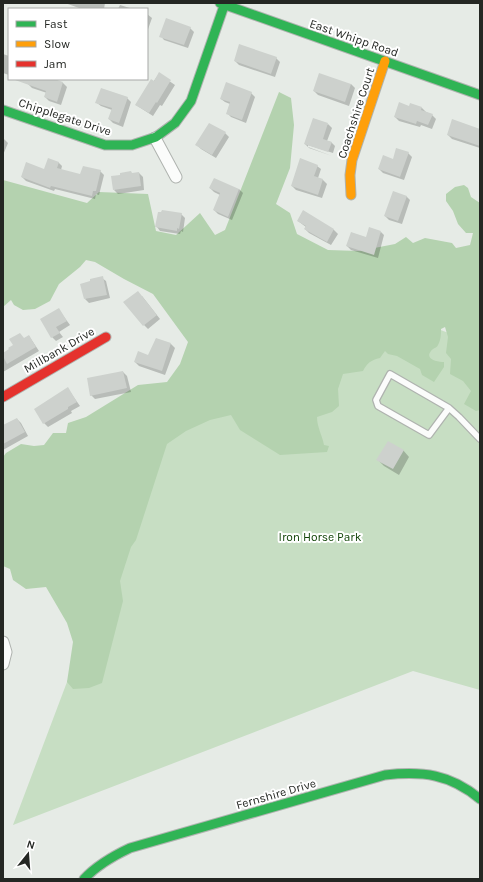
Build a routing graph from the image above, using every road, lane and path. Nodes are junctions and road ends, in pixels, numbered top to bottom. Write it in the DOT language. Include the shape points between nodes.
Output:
graph roads {
  1 [pos="223,4"];
  2 [pos="385,62"];
  3 [pos="480,95"];
  4 [pos="3,110"];
  5 [pos="156,138"];
  6 [pos="176,177"];
  7 [pos="351,195"];
  8 [pos="106,337"];
  9 [pos="3,397"];
  10 [pos="449,408"];
  11 [pos="480,440"];
  12 [pos="3,642"];
  13 [pos="3,664"];
  14 [pos="480,799"];
  15 [pos="84,879"];
  1 -- 2 [label="street, East Whipp Road"];
  1 -- 5 [label="street, Chipplegate Drive" via="191,101 174,124"];
  2 -- 3 [label="street, East Whipp Road"];
  2 -- 7 [label="street, Coachshire Court" via="352,160"];
  4 -- 5 [label="street, Chipplegate Drive" via="105,145 134,145"];
  5 -- 6 [label="street"];
  8 -- 9 [label="street, Millbank Drive"];
  10 -- 10 [label="lane" via="390,374 376,400 378,406 428,435"];
  10 -- 11 [label="lane"];
  12 -- 13 [label="street" via="6,652"];
  14 -- 15 [label="street, Fernshire Drive" via="456,782 436,775 416,772 385,775 130,848 103,861"];
}
